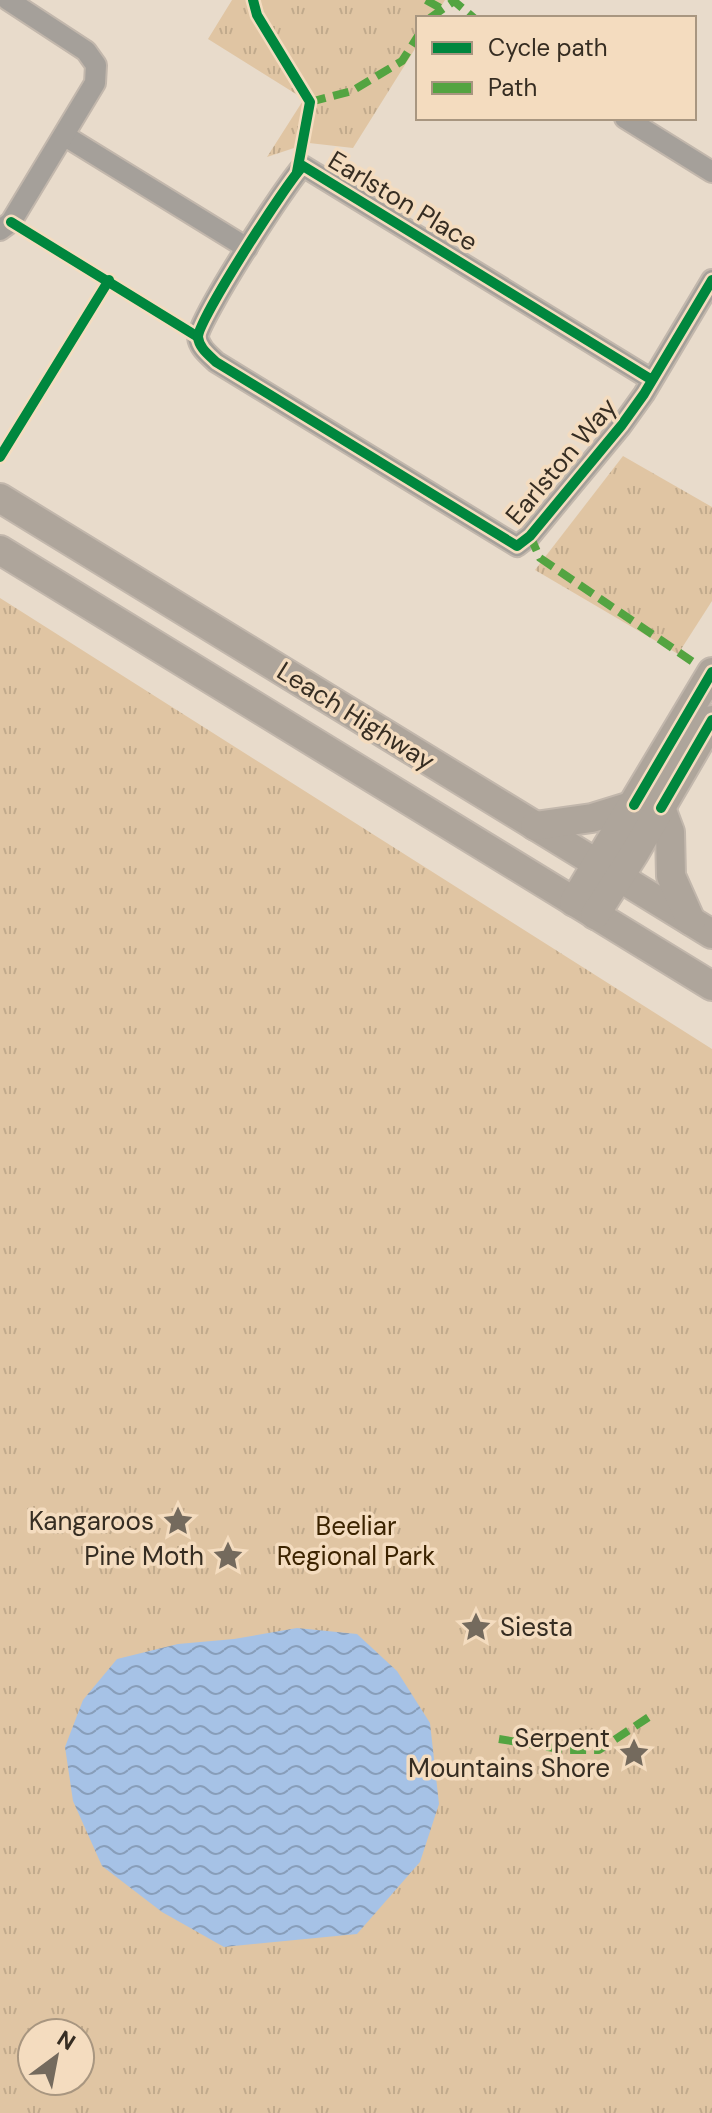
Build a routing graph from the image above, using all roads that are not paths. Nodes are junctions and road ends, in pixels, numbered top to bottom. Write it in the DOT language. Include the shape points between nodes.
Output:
graph roads {
  1 [pos="8,0"];
  2 [pos="628,120"];
  3 [pos="65,136"];
  4 [pos="712,172"];
  5 [pos="0,230"];
  6 [pos="247,248"];
  7 [pos="712,280"];
  8 [pos="652,380"];
  9 [pos="0,498"];
  10 [pos="517,546"];
  11 [pos="0,550"];
  12 [pos="712,672"];
  13 [pos="712,720"];
  14 [pos="648,806"];
  15 [pos="535,826"];
  16 [pos="608,871"];
  17 [pos="584,908"];
  18 [pos="702,927"];
  19 [pos="712,986"];
  1 -- 3 [label="street" via="86,51 96,65 95,83"];
  2 -- 4 [label="street"];
  3 -- 5 [label="street" via="11,222"];
  3 -- 6 [label="street"];
  6 -- 8 [label="street, Earlston Place" via="303,166"];
  6 -- 10 [label="street, Earlston Place" via="201,326 198,337 207,354"];
  7 -- 8 [label="street, Earlston Way"];
  8 -- 10 [label="street, Earlston Way" via="592,462"];
  9 -- 15 [label="highway, Leach Highway"];
  11 -- 17 [label="highway, Leach Highway"];
  12 -- 14 [label="highway"];
  13 -- 14 [label="highway"];
  14 -- 15 [label="highway"];
  14 -- 16 [label="highway"];
  14 -- 18 [label="highway" via="670,832 671,876"];
  15 -- 16 [label="highway, Leach Highway"];
  16 -- 17 [label="highway"];
  16 -- 18 [label="highway, Leach Highway"];
  17 -- 19 [label="highway, Leach Highway"];
}
